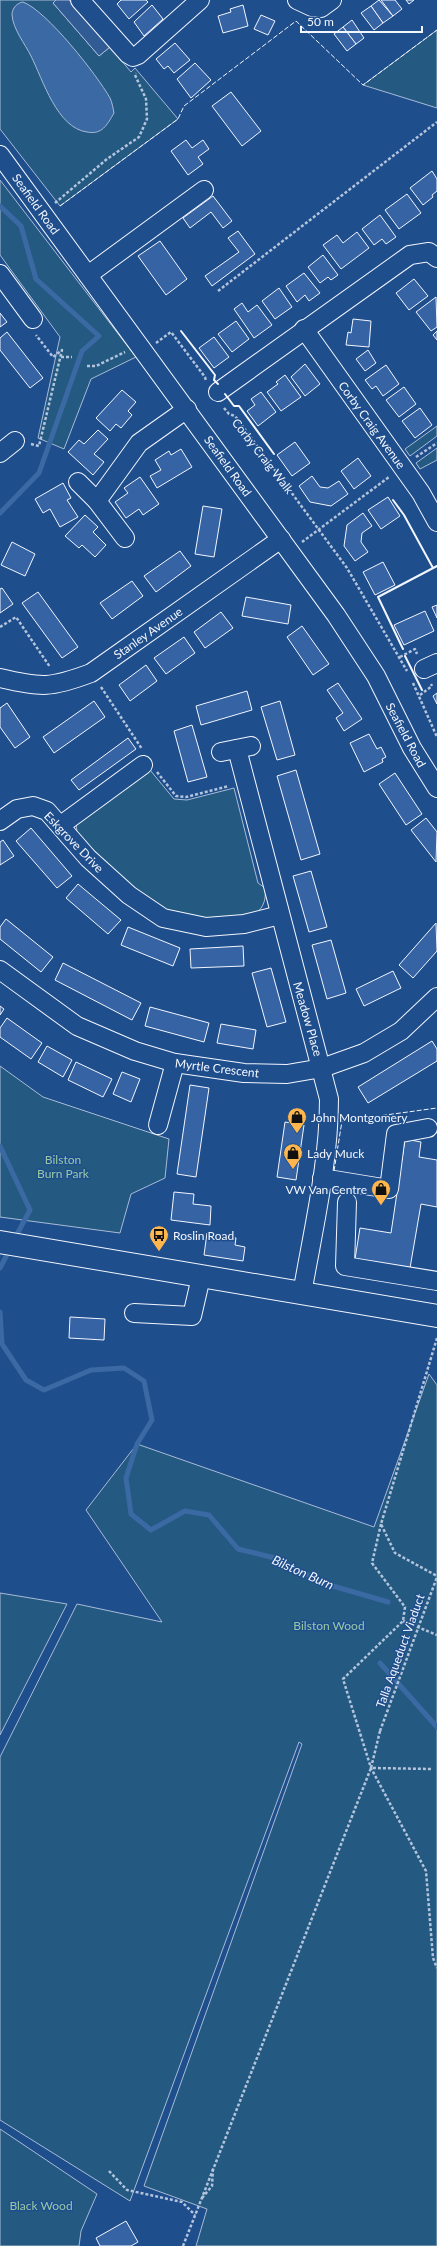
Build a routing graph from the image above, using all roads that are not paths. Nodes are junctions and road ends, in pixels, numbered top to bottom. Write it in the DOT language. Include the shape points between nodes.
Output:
graph roads {
  1 [pos="80,0"];
  2 [pos="200,0"];
  3 [pos="296,0"];
  4 [pos="332,0"];
  5 [pos="0,155"];
  6 [pos="204,190"];
  7 [pos="437,258"];
  8 [pos="0,274"];
  9 [pos="88,275"];
  10 [pos="33,318"];
  11 [pos="304,329"];
  12 [pos="214,393"];
  13 [pos="187,409"];
  14 [pos="15,441"];
  15 [pos="0,453"];
  16 [pos="78,482"];
  17 [pos="97,501"];
  18 [pos="437,522"];
  19 [pos="125,538"];
  20 [pos="286,545"];
  21 [pos="0,678"];
  22 [pos="236,749"];
  23 [pos="146,761"];
  24 [pos="437,788"];
  25 [pos="0,821"];
  26 [pos="61,825"];
  27 [pos="280,916"];
  28 [pos="0,970"];
  29 [pos="437,998"];
  30 [pos="175,1063"];
  31 [pos="322,1068"];
  32 [pos="158,1125"];
  33 [pos="428,1128"];
  34 [pos="322,1178"];
  35 [pos="347,1202"];
  36 [pos="1,1242"];
  37 [pos="201,1277"];
  38 [pos="437,1281"];
  39 [pos="302,1294"];
  40 [pos="134,1313"];
  41 [pos="437,1316"];
  1 -- 2 [label="street" via="128,54 133,56 138,55"];
  3 -- 4 [label="street" via="321,8"];
  5 -- 9 [label="street, Seafield Road"];
  6 -- 9 [label="street"];
  7 -- 11 [label="street" via="428,252 410,255"];
  8 -- 10 [label="street"];
  9 -- 13 [label="street, Seafield Road"];
  11 -- 12 [label="street"];
  11 -- 18 [label="street, Corby Craig Avenue" via="421,493"];
  13 -- 17 [label="street" via="139,442"];
  13 -- 20 [label="street, Seafield Road"];
  14 -- 15 [label="street"];
  16 -- 17 [label="street"];
  17 -- 19 [label="street"];
  20 -- 21 [label="street, Stanley Avenue" via="92,673 62,684 35,686"];
  20 -- 24 [label="street, Seafield Road" via="376,676 412,748"];
  22 -- 27 [label="street, Meadow Place"];
  23 -- 26 [label="street"];
  25 -- 26 [label="street, Eskgrove Drive" via="17,809 33,806 47,811"];
  26 -- 27 [label="street, Eskgrove Drive" via="88,858 117,885 163,918 206,927 244,924"];
  27 -- 31 [label="street, Meadow Place"];
  28 -- 30 [label="street, Myrtle Crescent" via="77,1026 135,1051"];
  29 -- 31 [label="street, Myrtle Crescent" via="401,1031 364,1053"];
  30 -- 31 [label="street, Myrtle Crescent" via="244,1073 287,1074"];
  30 -- 32 [label="street"];
  31 -- 34 [label="street, Meadow Place" via="329,1099"];
  33 -- 34 [label="street" via="396,1134 389,1189"];
  34 -- 39 [label="street, Meadow Place"];
  35 -- 38 [label="street" via="345,1266"];
  36 -- 37 [label="main road"];
  37 -- 39 [label="main road"];
  37 -- 40 [label="street" via="192,1316"];
  39 -- 41 [label="main road"];
}
